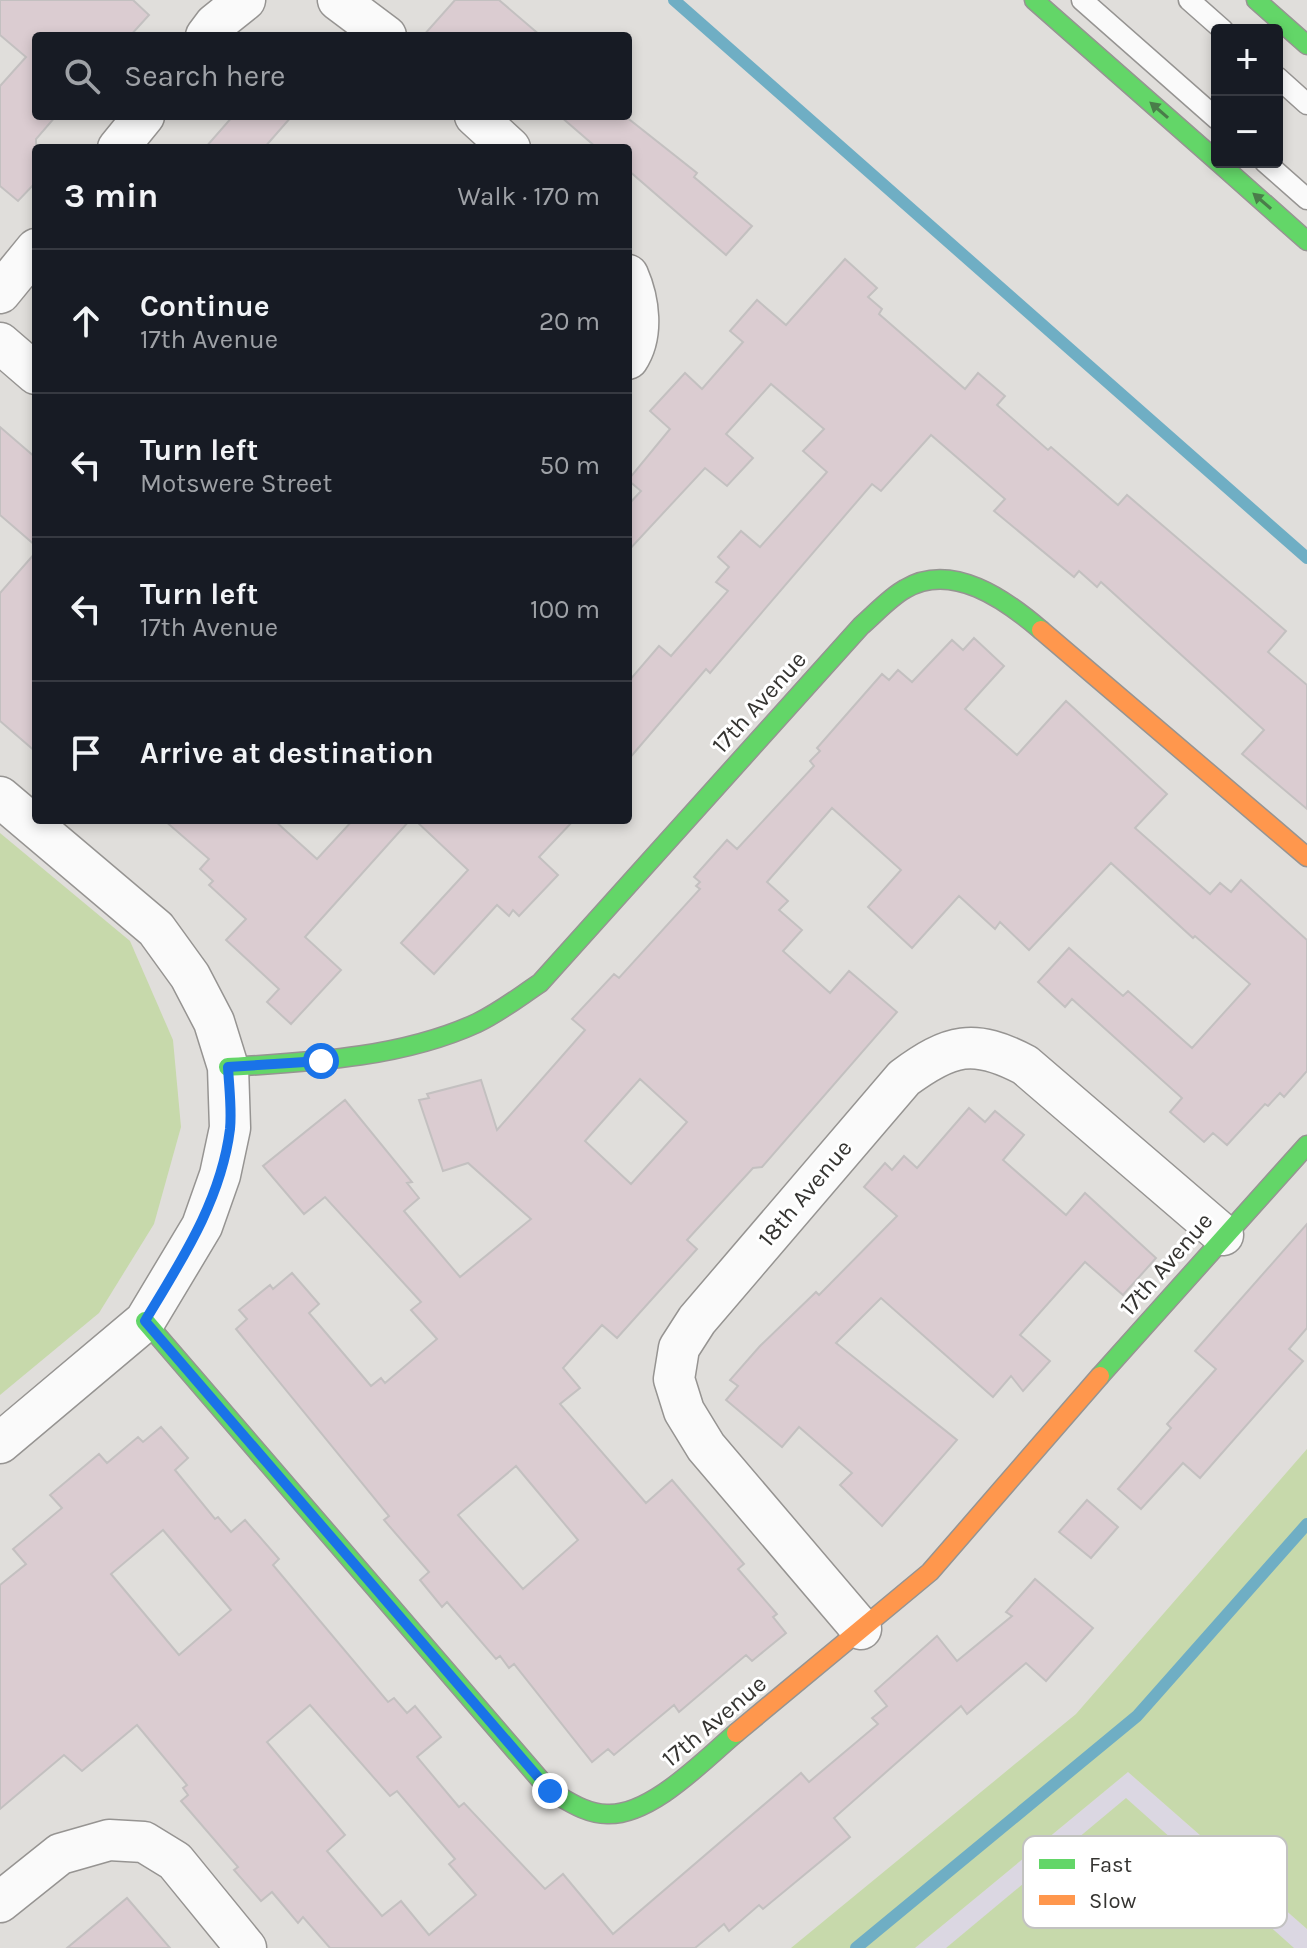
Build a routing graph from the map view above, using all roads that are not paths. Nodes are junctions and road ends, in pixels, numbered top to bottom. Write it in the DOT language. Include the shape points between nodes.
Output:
graph roads {
  1 [pos="245,0"];
  2 [pos="338,0"];
  3 [pos="1034,0"];
  4 [pos="1082,0"];
  5 [pos="1189,0"];
  6 [pos="1256,0"];
  7 [pos="1216,24"];
  8 [pos="209,32"];
  9 [pos="381,32"];
  10 [pos="1307,45"];
  11 [pos="1283,82"];
  12 [pos="1307,104"];
  13 [pos="1211,114"];
  14 [pos="141,120"];
  15 [pos="479,120"];
  16 [pos="121,144"];
  17 [pos="506,144"];
  18 [pos="1211,157"];
  19 [pos="1224,168"];
  20 [pos="1272,168"];
  21 [pos="1307,199"];
  22 [pos="1307,241"];
  23 [pos="32,254"];
  24 [pos="632,288"];
  25 [pos="0,293"];
  26 [pos="0,343"];
  27 [pos="632,349"];
  28 [pos="32,371"];
  29 [pos="0,797"];
  30 [pos="1307,857"];
  31 [pos="228,1067"];
  32 [pos="1307,1145"];
  33 [pos="1223,1235"];
  34 [pos="145,1321"];
  35 [pos="0,1443"];
  36 [pos="861,1629"];
  37 [pos="0,1902"];
  38 [pos="246,1948"];
  1 -- 8 [label="street"];
  2 -- 9 [label="street"];
  18 -- 3 [label="street, one-way"];
  4 -- 13 [label="lane"];
  5 -- 7 [label="lane"];
  6 -- 10 [label="street"];
  11 -- 12 [label="lane"];
  14 -- 16 [label="street"];
  15 -- 17 [label="street"];
  22 -- 19 [label="street, one-way"];
  20 -- 21 [label="lane"];
  23 -- 25 [label="street"];
  24 -- 27 [label="street" via="638,307"];
  26 -- 28 [label="street"];
  29 -- 31 [label="street" via="156,929 190,976 214,1022"];
  30 -- 31 [label="street, 17th Avenue" via="1035,625 990,591 941,579 906,588 861,626 540,983 473,1025 408,1044 321,1061"];
  31 -- 34 [label="street" via="230,1128 220,1175 202,1226"];
  32 -- 33 [label="street, 17th Avenue"];
  33 -- 36 [label="street, 17th Avenue" via="930,1572"];
  33 -- 36 [label="street, 18th Avenue" via="1025,1065 997,1050 958,1047 931,1057 904,1078 697,1320 679,1348 674,1379 684,1411 706,1447"];
  34 -- 35 [label="street"];
  34 -- 36 [label="street, 17th Avenue" via="550,1791 579,1809 609,1816 638,1810"];
  37 -- 38 [label="street" via="60,1854 109,1840 144,1842 175,1861"];
}
